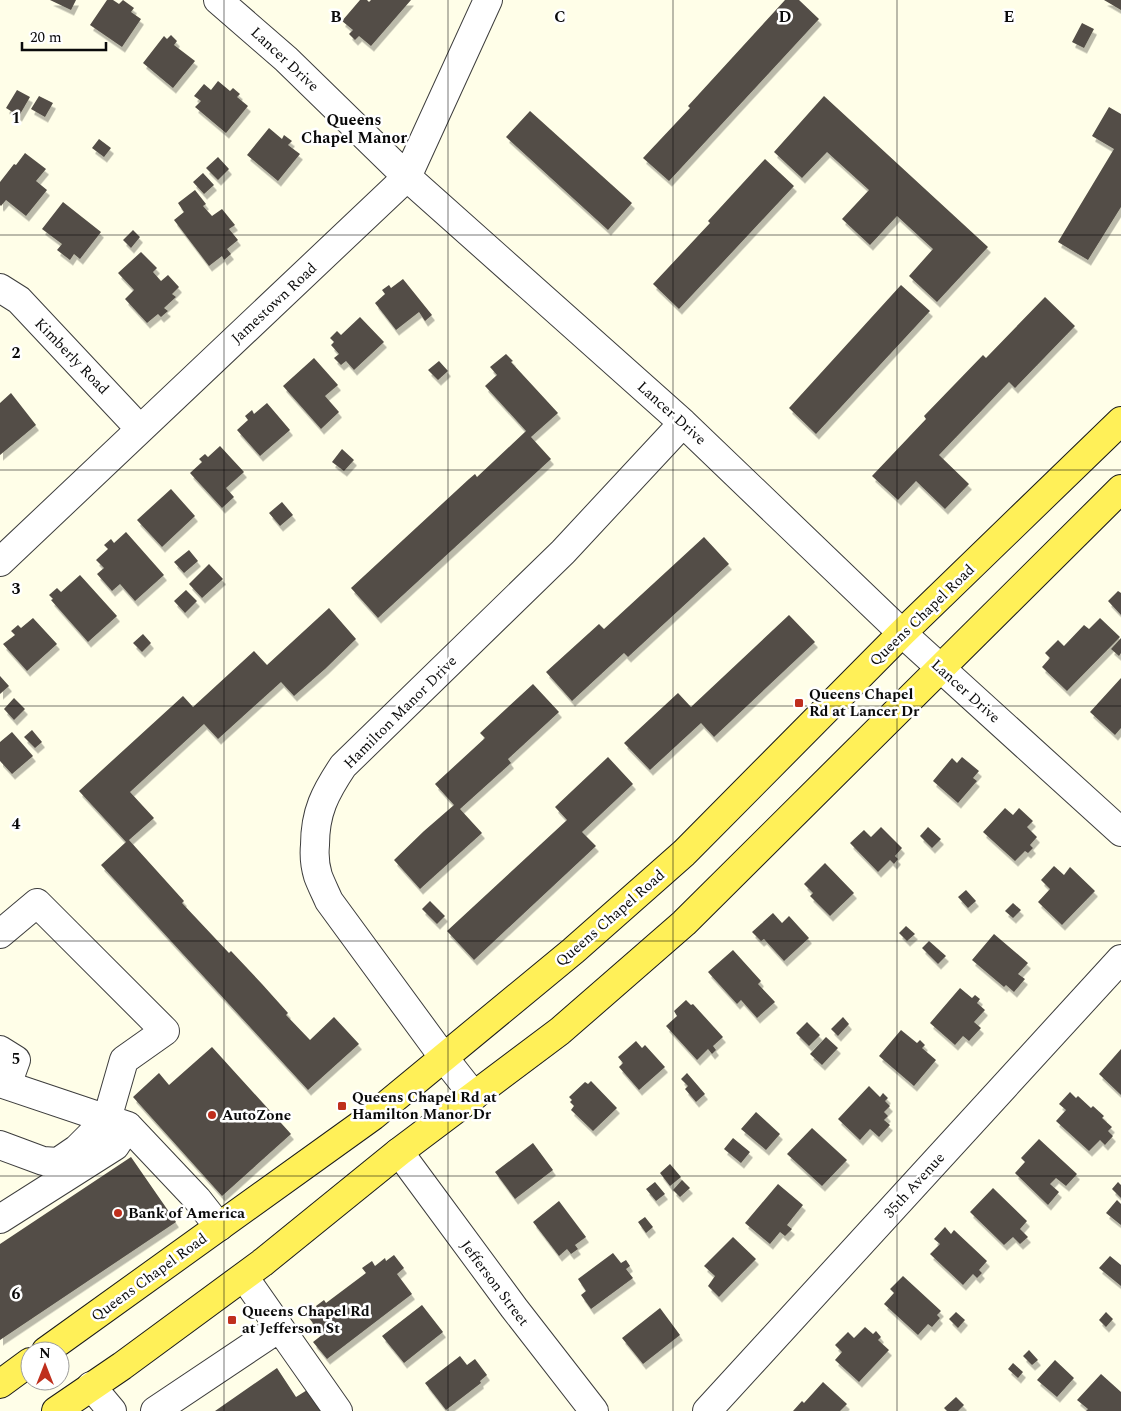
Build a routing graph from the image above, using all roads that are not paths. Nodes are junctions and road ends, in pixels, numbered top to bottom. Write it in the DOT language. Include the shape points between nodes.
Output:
graph roads {
  1 [pos="218,0"];
  2 [pos="488,0"];
  3 [pos="407,177"];
  4 [pos="0,288"];
  5 [pos="1121,422"];
  6 [pos="683,423"];
  7 [pos="140,429"];
  8 [pos="1121,489"];
  9 [pos="0,562"];
  10 [pos="902,633"];
  11 [pos="941,668"];
  12 [pos="1121,832"];
  13 [pos="0,934"];
  14 [pos="1121,959"];
  15 [pos="0,1050"];
  16 [pos="444,1058"];
  17 [pos="3,1084"];
  18 [pos="474,1096"];
  19 [pos="118,1122"];
  20 [pos="0,1145"];
  21 [pos="400,1152"];
  22 [pos="0,1219"];
  23 [pos="219,1227"];
  24 [pos="244,1277"];
  25 [pos="279,1328"];
  26 [pos="60,1341"];
  27 [pos="20,1369"];
  28 [pos="0,1384"];
  29 [pos="91,1386"];
  30 [pos="56,1411"];
  31 [pos="112,1411"];
  32 [pos="155,1411"];
  33 [pos="338,1411"];
  34 [pos="594,1411"];
  35 [pos="707,1411"];
  1 -- 3 [label="street, Lancer Drive" via="286,58"];
  2 -- 3 [label="street, Jamestown Road"];
  3 -- 6 [label="street, Lancer Drive"];
  3 -- 7 [label="street, Jamestown Road"];
  4 -- 7 [label="street, Kimberly Road" via="19,300"];
  5 -- 10 [label="main road, Queens Chapel Road"];
  6 -- 10 [label="street, Lancer Drive"];
  6 -- 16 [label="street, Hamilton Manor Drive" via="563,552 343,766 319,810 314,852 317,874 329,901"];
  7 -- 9 [label="street, Jamestown Road"];
  8 -- 11 [label="main road"];
  10 -- 11 [label="street, Lancer Drive"];
  10 -- 16 [label="main road, Queens Chapel Road" via="684,853"];
  11 -- 12 [label="street, Lancer Drive"];
  11 -- 18 [label="main road" via="684,923 560,1031"];
  13 -- 19 [label="street" via="37,903 165,1031 124,1060"];
  14 -- 35 [label="street, 35th Avenue"];
  15 -- 17 [label="street" via="16,1060"];
  16 -- 18 [label="street, Hamilton Manor Drive"];
  16 -- 23 [label="main road, Queens Chapel Road" via="373,1116"];
  17 -- 19 [label="street"];
  18 -- 21 [label="main road"];
  19 -- 20 [label="street" via="58,1162 43,1162"];
  19 -- 22 [label="street" via="115,1146"];
  19 -- 23 [label="street" via="196,1198"];
  21 -- 24 [label="main road"];
  21 -- 34 [label="street, Jefferson Street"];
  23 -- 26 [label="main road, Queens Chapel Road"];
  24 -- 25 [label="street"];
  24 -- 29 [label="main road"];
  25 -- 32 [label="street"];
  25 -- 33 [label="street"];
  27 -- 28 [label="main road"];
  29 -- 30 [label="main road"];
  29 -- 31 [label="street"];
}
